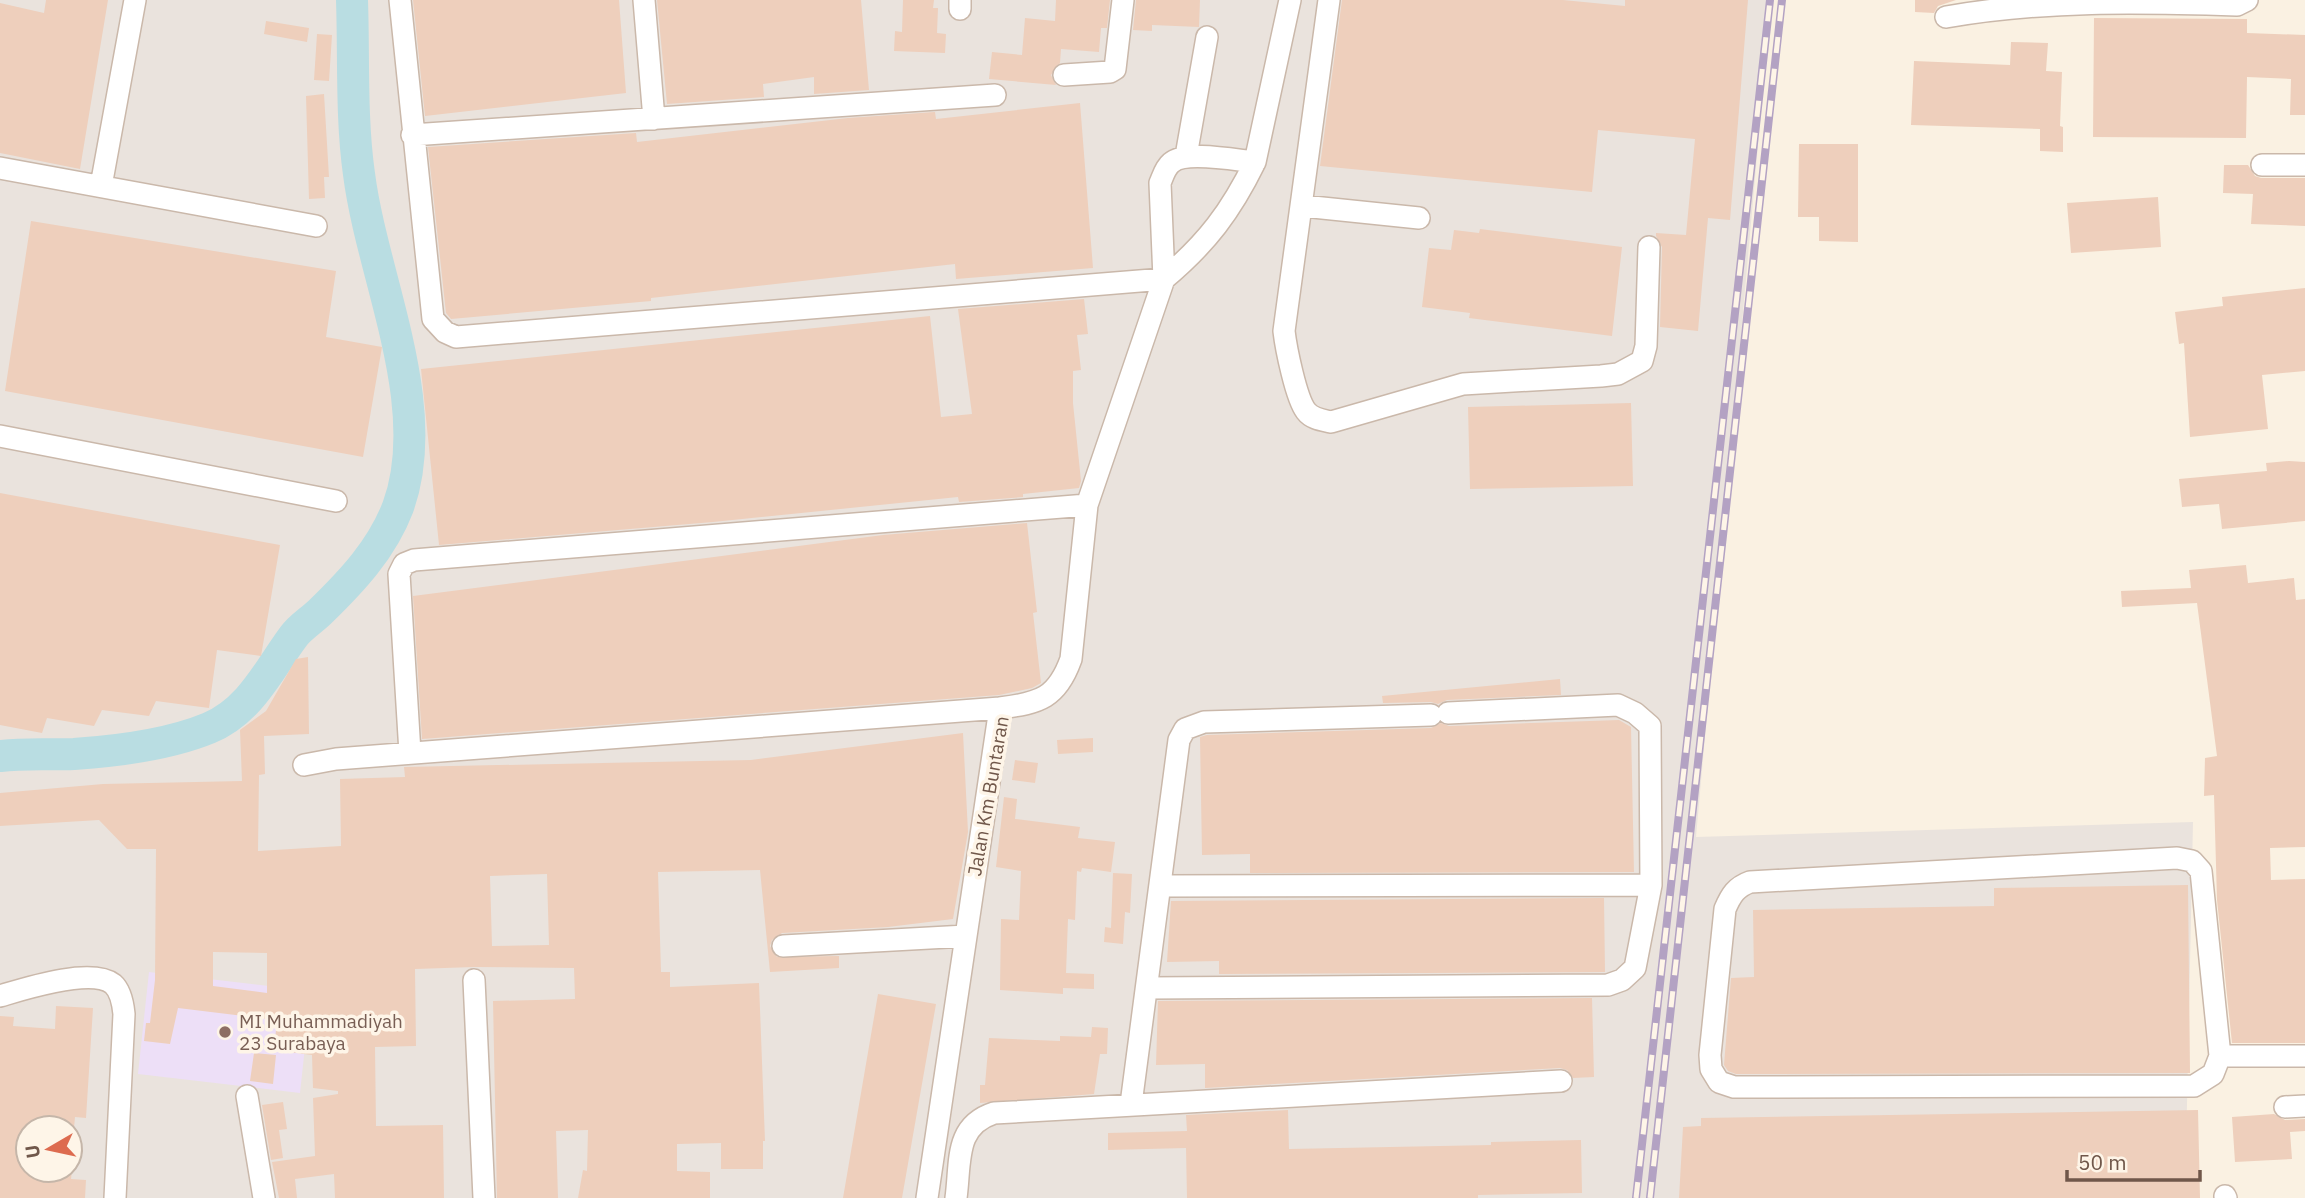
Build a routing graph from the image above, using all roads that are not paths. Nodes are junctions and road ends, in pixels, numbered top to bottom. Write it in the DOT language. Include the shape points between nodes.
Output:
graph roads {
  1 [pos="135,0"];
  2 [pos="400,0"];
  3 [pos="645,0"];
  4 [pos="1123,0"];
  5 [pos="1290,0"];
  6 [pos="1329,0"];
  7 [pos="2248,0"];
  8 [pos="1946,17"];
  9 [pos="1207,37"];
  10 [pos="1064,75"];
  11 [pos="995,95"];
  12 [pos="654,119"];
  13 [pos="412,135"];
  14 [pos="1186,156"];
  15 [pos="1255,162"];
  16 [pos="2262,165"];
  17 [pos="2305,165"];
  18 [pos="0,168"];
  19 [pos="101,186"];
  20 [pos="1303,206"];
  21 [pos="1419,218"];
  22 [pos="316,226"];
  23 [pos="1649,247"];
  24 [pos="1164,279"];
  25 [pos="0,436"];
  26 [pos="336,501"];
  27 [pos="1087,505"];
  28 [pos="1000,708"];
  29 [pos="410,753"];
  30 [pos="304,765"];
  31 [pos="1651,885"];
  32 [pos="1160,886"];
  33 [pos="966,936"];
  34 [pos="783,946"];
  35 [pos="474,980"];
  36 [pos="1148,988"];
  37 [pos="0,996"];
  38 [pos="2220,1056"];
  39 [pos="2305,1056"];
  40 [pos="1561,1081"];
  41 [pos="247,1096"];
  42 [pos="1131,1104"];
  43 [pos="115,1198"];
  44 [pos="264,1198"];
  45 [pos="484,1198"];
  46 [pos="926,1198"];
  47 [pos="956,1198"];
  1 -- 19 [label="street"];
  2 -- 13 [label="street"];
  3 -- 12 [label="street"];
  4 -- 10 [label="street" via="1115,69"];
  5 -- 15 [label="street"];
  6 -- 20 [label="street"];
  7 -- 8 [label="street" via="2237,5 2113,1 2013,7"];
  9 -- 14 [label="street"];
  11 -- 12 [label="street"];
  12 -- 13 [label="street"];
  13 -- 24 [label="street" via="433,319 456,337"];
  14 -- 15 [label="street"];
  14 -- 24 [label="street, Jalan Km Buntaran" via="1171,163 1160,183"];
  15 -- 24 [label="street" via="1224,219"];
  16 -- 17 [label="street"];
  18 -- 19 [label="street"];
  19 -- 22 [label="street"];
  20 -- 21 [label="street"];
  20 -- 23 [label="street" via="1286,309 1287,354 1305,411 1331,422 1463,384 1618,374 1642,361 1647,346"];
  24 -- 27 [label="street, Jalan Km Buntaran"];
  25 -- 26 [label="street"];
  27 -- 28 [label="street, Jalan Km Buntaran" via="1071,659 1063,682 1050,695"];
  27 -- 29 [label="street" via="414,559 404,564 399,574"];
  28 -- 29 [label="street"];
  28 -- 33 [label="street, Jalan Km Buntaran"];
  29 -- 30 [label="street"];
  31 -- 32 [label="street"];
  31 -- 32 [label="street" via="1650,726 1618,705 1204,722 1185,729 1179,740"];
  31 -- 36 [label="street" via="1636,968 1608,985"];
  32 -- 36 [label="street"];
  33 -- 34 [label="street"];
  33 -- 46 [label="street, Jalan Km Buntaran"];
  35 -- 45 [label="street"];
  36 -- 42 [label="street"];
  37 -- 43 [label="street" via="90,978 109,982 118,991 124,1014"];
  38 -- 38 [label="street" via="2213,1074 2194,1086 1734,1087 1719,1082 1710,1055 1725,909 1731,895 1750,882 2178,858 2192,861 2201,871"];
  38 -- 39 [label="street"];
  40 -- 42 [label="street"];
  41 -- 44 [label="street"];
  42 -- 47 [label="street" via="976,1118 964,1134"];
}
